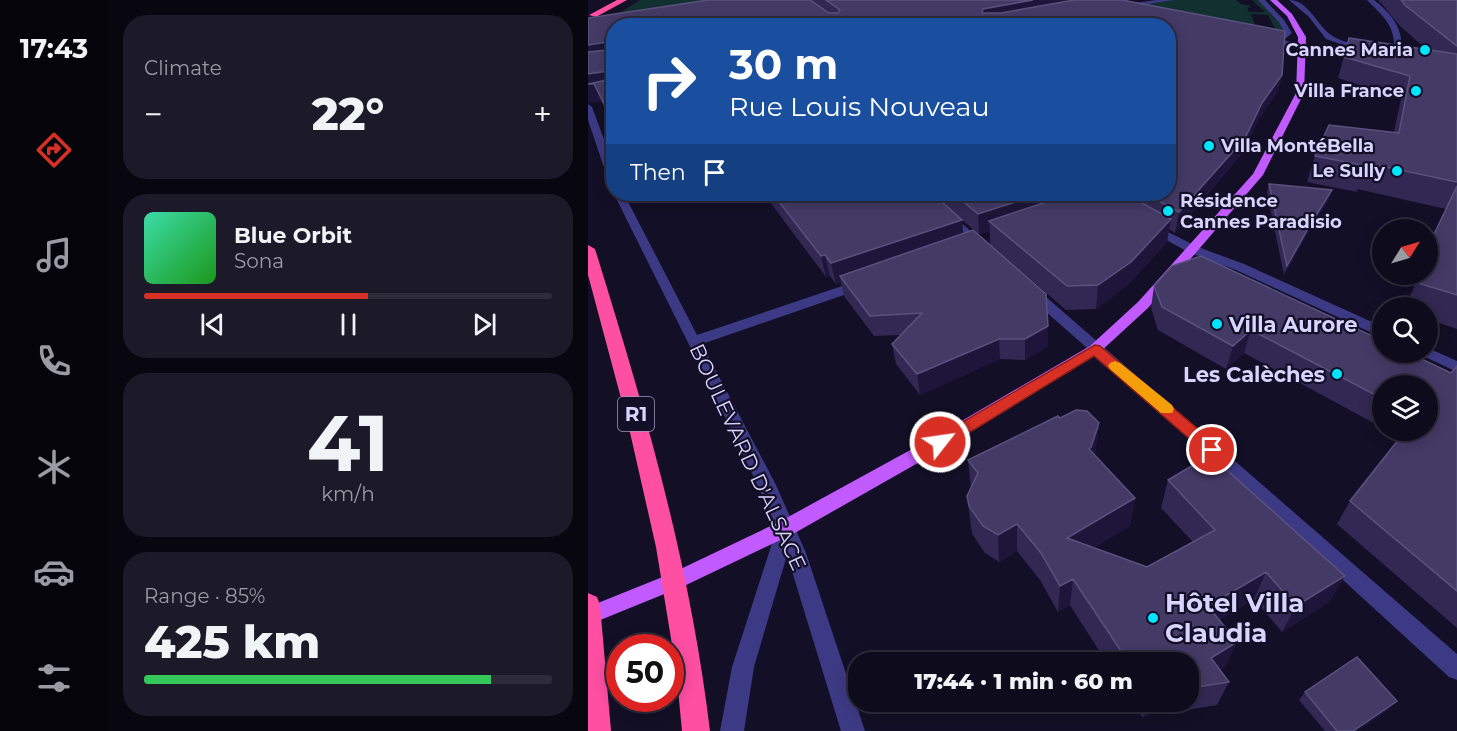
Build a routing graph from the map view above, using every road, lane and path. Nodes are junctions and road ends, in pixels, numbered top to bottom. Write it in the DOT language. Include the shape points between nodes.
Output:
graph roads {
  1 [pos="623,0"];
  2 [pos="1151,0"];
  3 [pos="1171,0"];
  4 [pos="1261,0"];
  5 [pos="1274,0"];
  6 [pos="1292,0"];
  7 [pos="1370,0"];
  8 [pos="593,15"];
  9 [pos="1303,46"];
  10 [pos="1366,51"];
  11 [pos="1375,52"];
  12 [pos="1397,63"];
  13 [pos="588,107"];
  14 [pos="606,159"];
  15 [pos="622,201"];
  16 [pos="932,201"];
  17 [pos="1144,222"];
  18 [pos="983,242"];
  19 [pos="588,249"];
  20 [pos="959,250"];
  21 [pos="1194,250"];
  22 [pos="994,258"];
  23 [pos="880,278"];
  24 [pos="1026,286"];
  25 [pos="1372,328"];
  26 [pos="695,341"];
  27 [pos="1095,349"];
  28 [pos="1438,358"];
  29 [pos="1457,367"];
  30 [pos="786,528"];
  31 [pos="677,580"];
  32 [pos="588,614"];
  33 [pos="1457,669"];
  34 [pos="597,731"];
  35 [pos="696,731"];
  36 [pos="732,731"];
  37 [pos="853,731"];
  1 -- 8 [label="highway"];
  2 -- 3 [label="street" via="1120,7 1146,14 1131,5"];
  4 -- 9 [label="street" via="1288,33 1278,38 1259,36"];
  5 -- 9 [label="main road" via="1295,23"];
  6 -- 10 [label="street" via="1329,37"];
  7 -- 11 [label="street" via="1388,16 1400,39 1398,52 1393,55"];
  9 -- 12 [label="street"];
  9 -- 21 [label="main road" via="1300,93 1258,175"];
  13 -- 14 [label="street"];
  15 -- 26 [label="street, BOULEVARD D'ALSACE"];
  16 -- 18 [label="street"];
  17 -- 21 [label="street"];
  18 -- 20 [label="street"];
  18 -- 22 [label="street"];
  19 -- 31 [label="highway, R1" via="646,449"];
  21 -- 25 [label="street"];
  21 -- 27 [label="main road"];
  23 -- 26 [label="street"];
  24 -- 27 [label="street"];
  26 -- 30 [label="street, BOULEVARD D'ALSACE"];
  27 -- 30 [label="main road"];
  27 -- 33 [label="street"];
  28 -- 29 [label="street"];
  30 -- 31 [label="main road"];
  30 -- 36 [label="street" via="743,666"];
  30 -- 37 [label="street, BOULEVARD D'ALSACE"];
  31 -- 32 [label="main road"];
  31 -- 35 [label="highway"];
  32 -- 34 [label="highway"];
}
